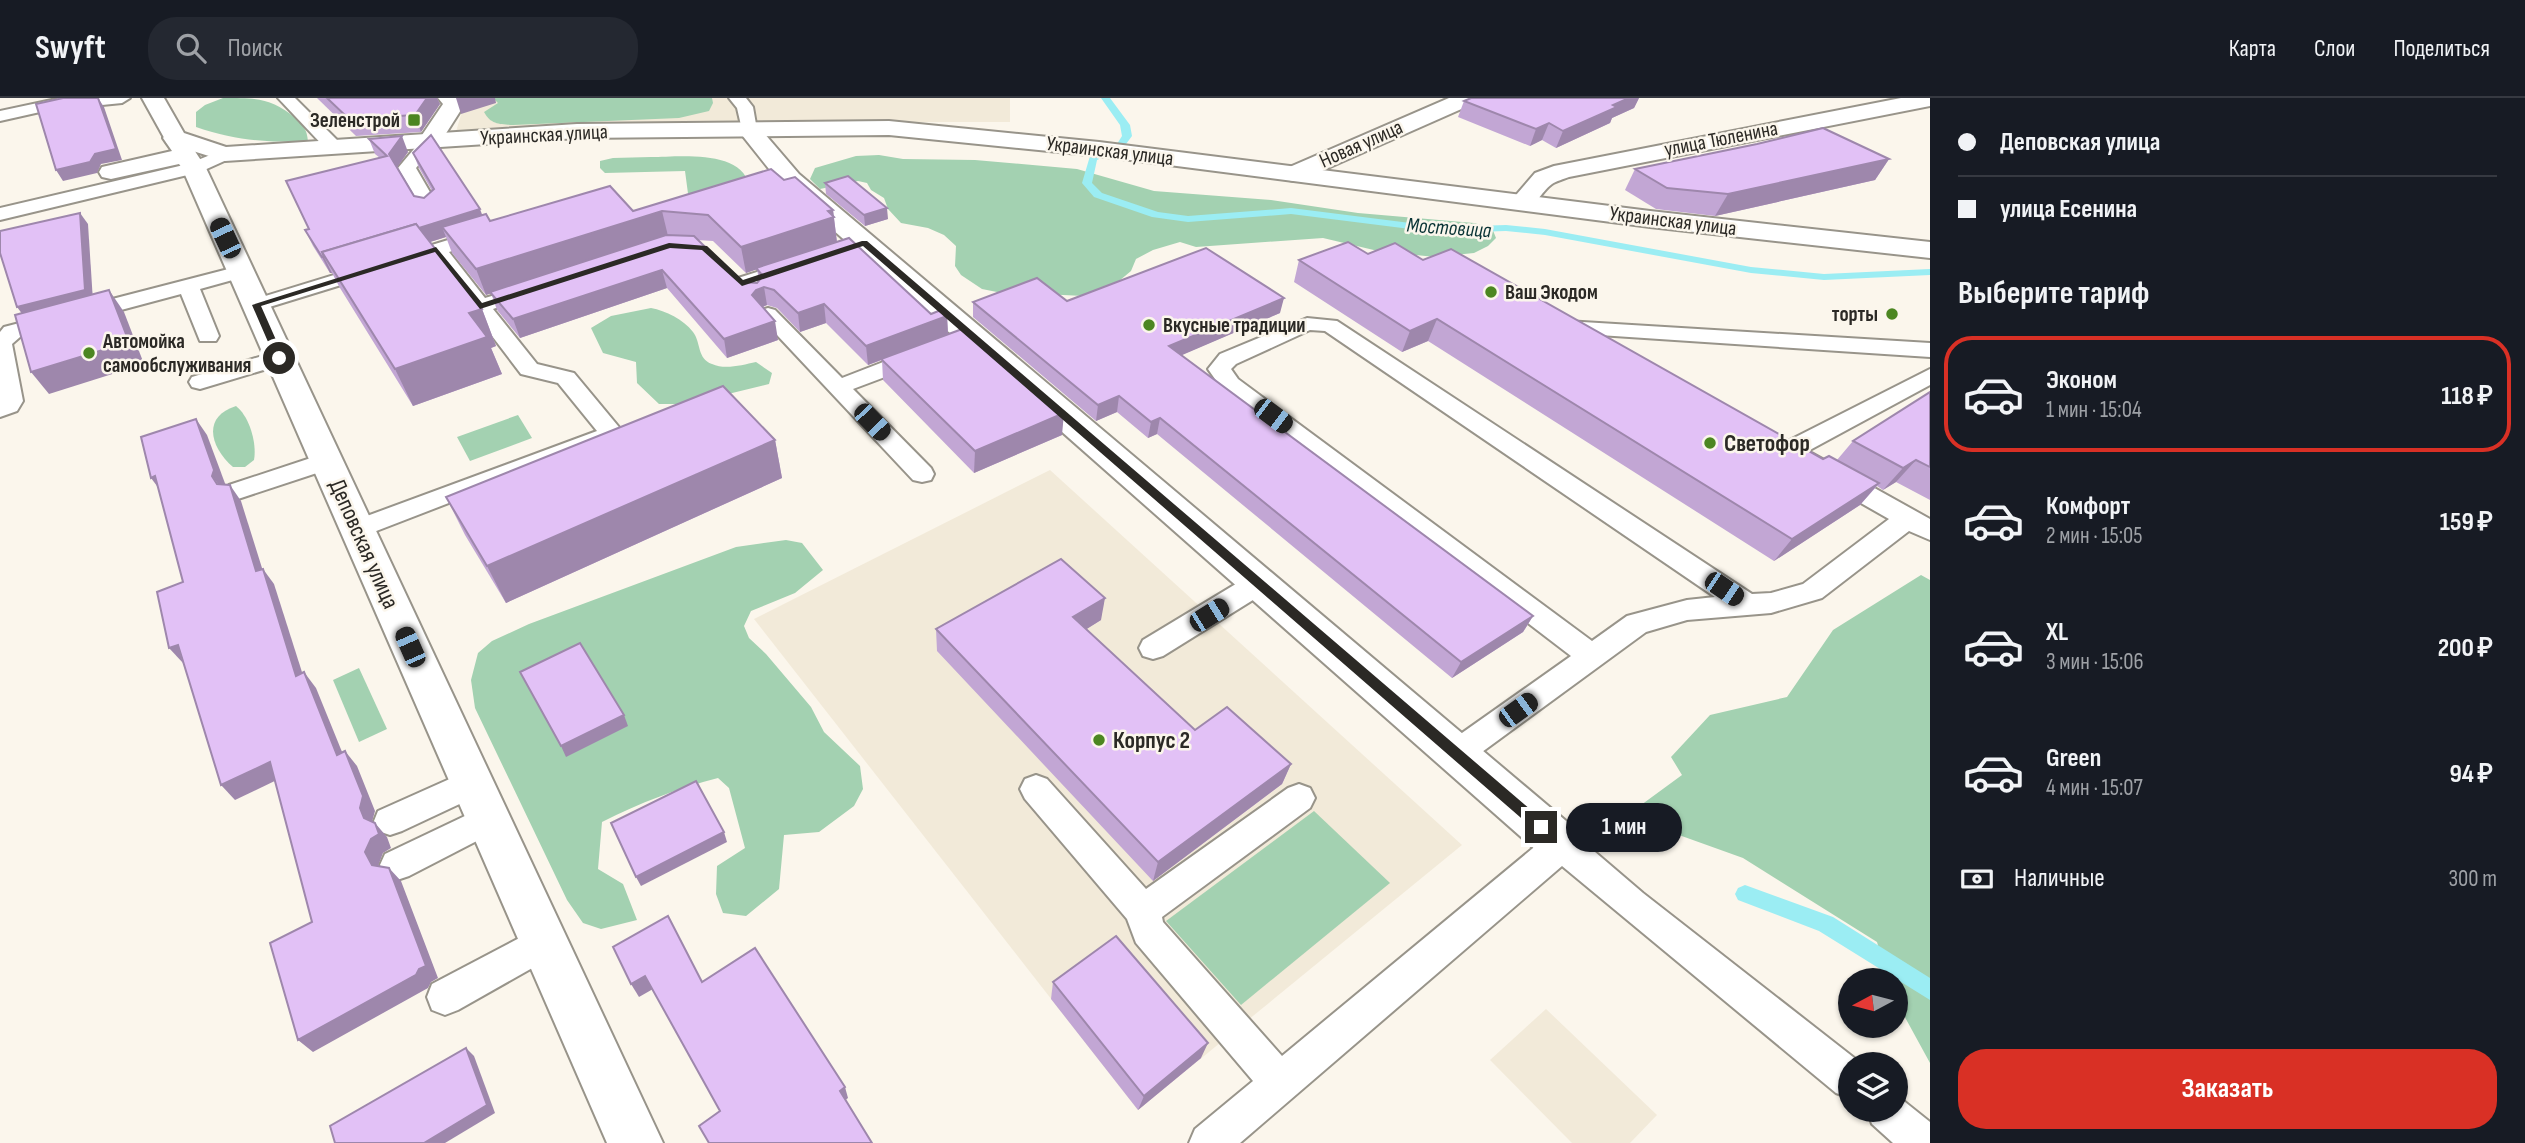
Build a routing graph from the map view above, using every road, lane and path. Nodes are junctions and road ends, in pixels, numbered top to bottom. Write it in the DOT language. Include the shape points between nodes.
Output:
graph roads {
  1 [pos="122,98"];
  2 [pos="152,98"];
  3 [pos="286,98"];
  4 [pos="737,98"];
  5 [pos="1467,98"];
  6 [pos="456,99"];
  7 [pos="1930,99"];
  8 [pos="90,101"];
  9 [pos="0,116"];
  10 [pos="748,130"];
  11 [pos="430,141"];
  12 [pos="335,148"];
  13 [pos="195,154"];
  14 [pos="1294,174"];
  15 [pos="119,186"];
  16 [pos="1523,202"];
  17 [pos="429,206"];
  18 [pos="0,215"];
  19 [pos="507,228"];
  20 [pos="436,249"];
  21 [pos="1930,250"];
  22 [pos="815,259"];
  23 [pos="723,265"];
  24 [pos="188,285"];
  25 [pos="543,286"];
  26 [pos="248,288"];
  27 [pos="480,306"];
  28 [pos="768,314"];
  29 [pos="208,337"];
  30 [pos="952,344"];
  31 [pos="276,350"];
  32 [pos="1930,350"];
  33 [pos="1613,353"];
  34 [pos="197,374"];
  35 [pos="1930,376"];
  36 [pos="4,384"];
  37 [pos="838,387"];
  38 [pos="0,410"];
  39 [pos="1766,438"];
  40 [pos="1789,451"];
  41 [pos="326,461"];
  42 [pos="922,474"];
  43 [pos="238,491"];
  44 [pos="1919,524"];
  45 [pos="357,529"];
  46 [pos="1259,583"];
  47 [pos="1747,605"];
  48 [pos="1153,648"];
  49 [pos="1592,657"];
  50 [pos="1456,754"];
  51 [pos="472,783"];
  52 [pos="1036,789"];
  53 [pos="1299,797"];
  54 [pos="488,819"];
  55 [pos="390,821"];
  56 [pos="1562,845"];
  57 [pos="397,865"];
  58 [pos="1143,911"];
  59 [pos="544,942"];
  60 [pos="445,997"];
  61 [pos="1838,1069"];
  62 [pos="1280,1083"];
  63 [pos="1899,1122"];
  64 [pos="635,1143"];
  65 [pos="1209,1143"];
  66 [pos="1923,1143"];
  1 -- 8 [label="lane"];
  2 -- 13 [label="street, Деповская улица"];
  3 -- 12 [label="lane"];
  4 -- 10 [label="lane" via="745,107"];
  5 -- 14 [label="street, Новая улица"];
  6 -- 11 [label="street"];
  7 -- 16 [label="street, улица Тюленина" via="1563,171 1544,178"];
  8 -- 9 [label="lane"];
  10 -- 11 [label="street, Украинская улица" via="577,131"];
  10 -- 14 [label="street, Украинская улица" via="890,128"];
  10 -- 30 [label="street" via="852,247"];
  11 -- 12 [label="street, Украинская улица"];
  11 -- 17 [label="lane" via="407,168"];
  12 -- 13 [label="street, Украинская улица"];
  13 -- 15 [label="lane"];
  13 -- 15 [label="street" via="132,158"];
  13 -- 26 [label="street, Деповская улица"];
  14 -- 16 [label="street, Украинская улица"];
  15 -- 18 [label="lane"];
  16 -- 21 [label="street, Украинская улица"];
  19 -- 20 [label="lane"];
  20 -- 26 [label="lane"];
  20 -- 27 [label="lane"];
  22 -- 23 [label="lane" via="747,289"];
  24 -- 26 [label="lane"];
  24 -- 29 [label="lane"];
  24 -- 36 [label="lane" via="12,332 1,343"];
  25 -- 27 [label="lane"];
  26 -- 31 [label="street, Деповская улица"];
  27 -- 45 [label="lane" via="529,369 566,378 622,428"];
  28 -- 37 [label="lane"];
  30 -- 37 [label="lane"];
  30 -- 46 [label="street"];
  31 -- 34 [label="lane"];
  31 -- 41 [label="street, Деповская улица"];
  32 -- 33 [label="lane" via="1566,327"];
  35 -- 40 [label="lane"];
  36 -- 38 [label="lane" via="12,401"];
  37 -- 42 [label="lane"];
  39 -- 40 [label="lane"];
  40 -- 44 [label="lane"];
  41 -- 43 [label="lane"];
  41 -- 45 [label="street, Деповская улица"];
  44 -- 47 [label="lane" via="1812,591"];
  45 -- 51 [label="street, Деповская улица"];
  46 -- 48 [label="lane"];
  46 -- 50 [label="street"];
  47 -- 49 [label="lane" via="1687,610 1637,624"];
  47 -- 49 [label="lane" via="1330,325 1307,324 1228,359 1219,369 1230,384"];
  49 -- 50 [label="lane"];
  50 -- 56 [label="street"];
  51 -- 54 [label="street, Деповская улица"];
  51 -- 55 [label="lane"];
  52 -- 58 [label="lane"];
  53 -- 58 [label="lane"];
  54 -- 57 [label="lane"];
  54 -- 59 [label="street, Деповская улица"];
  56 -- 61 [label="lane"];
  56 -- 62 [label="lane"];
  58 -- 62 [label="lane" via="1148,931"];
  59 -- 60 [label="lane"];
  59 -- 64 [label="street, Деповская улица"];
  62 -- 65 [label="lane"];
  63 -- 66 [label="lane"];
}
